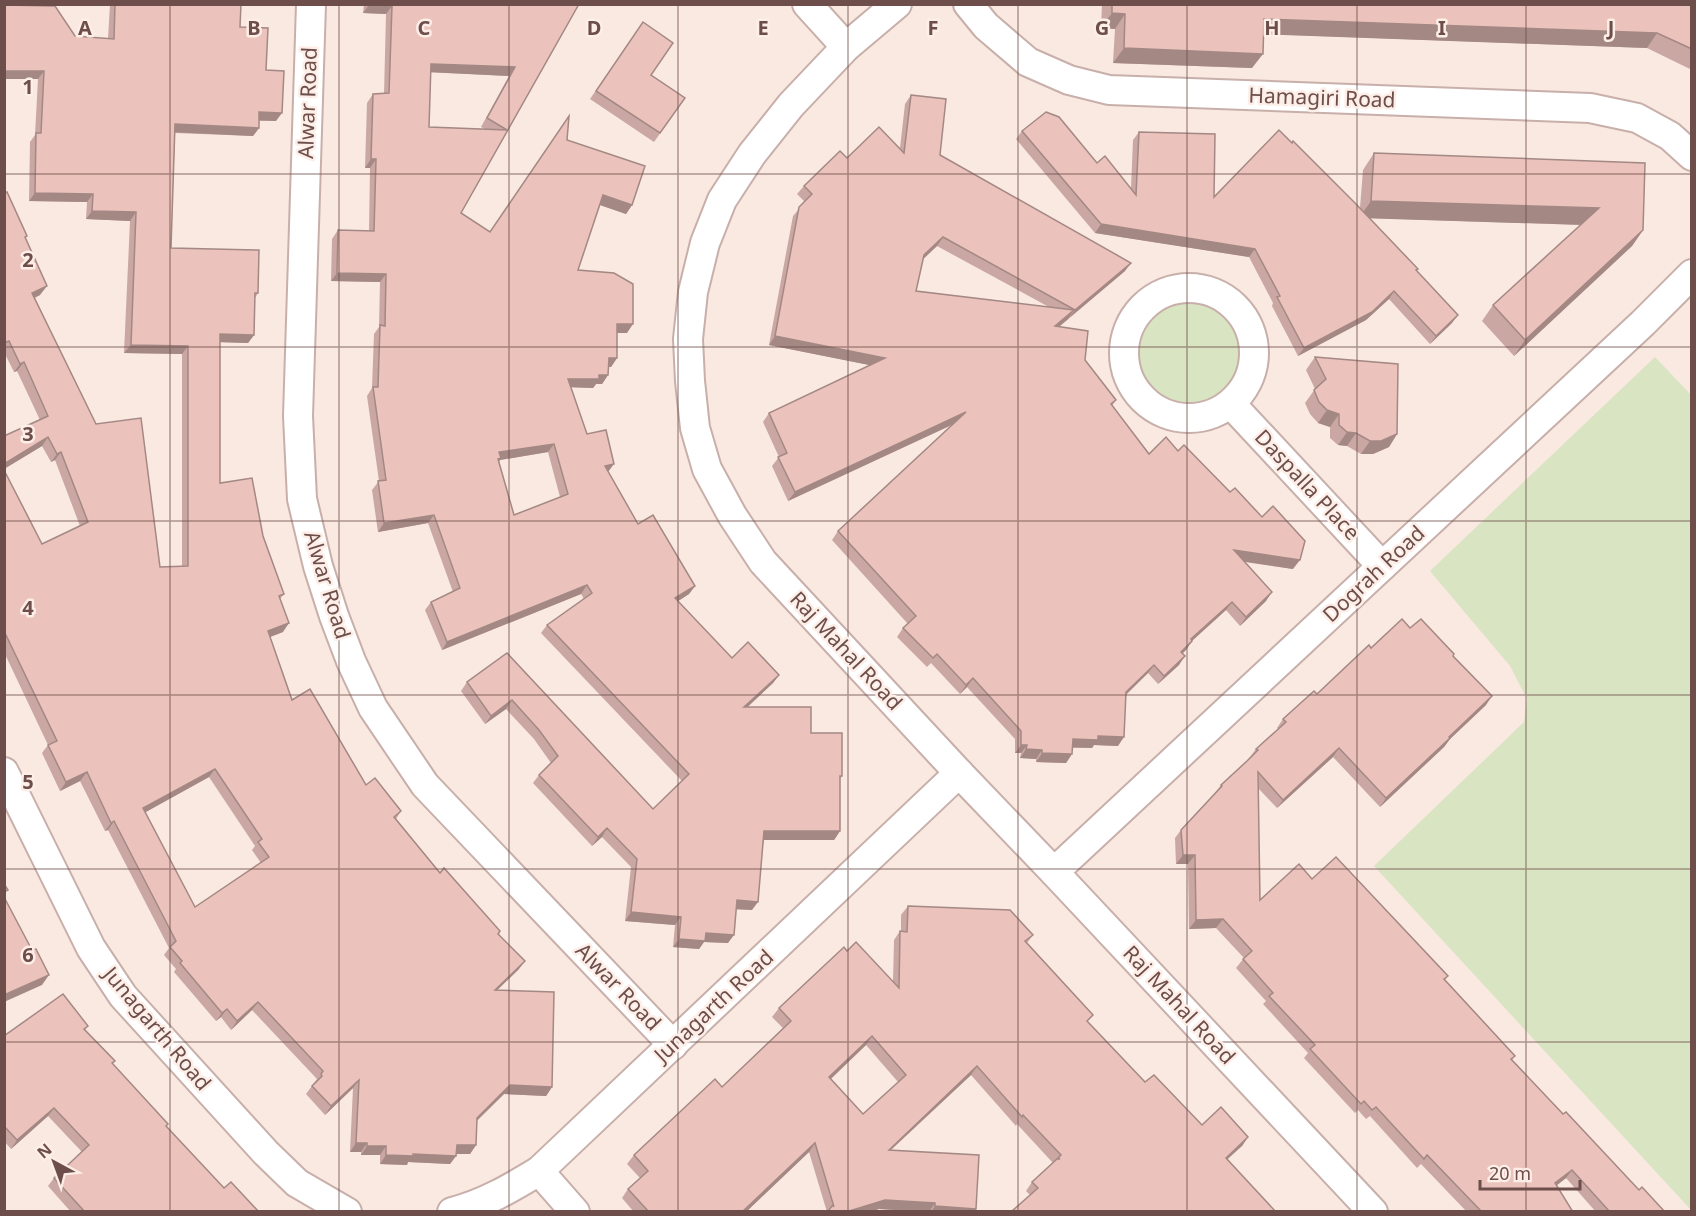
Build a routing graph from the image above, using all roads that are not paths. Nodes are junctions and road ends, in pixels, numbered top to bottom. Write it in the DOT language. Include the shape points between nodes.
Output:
graph roads {
  1 [pos="311,4"];
  2 [pos="807,4"];
  3 [pos="897,4"];
  4 [pos="968,4"];
  5 [pos="846,47"];
  6 [pos="1692,156"];
  7 [pos="1692,274"];
  8 [pos="1231,404"];
  9 [pos="1382,566"];
  10 [pos="4,772"];
  11 [pos="959,773"];
  12 [pos="1054,872"];
  13 [pos="673,1045"];
  14 [pos="539,1172"];
  15 [pos="347,1212"];
  16 [pos="452,1212"];
  17 [pos="575,1212"];
  18 [pos="1373,1212"];
  1 -- 13 [label="street, Alwar Road" via="298,416 302,499 334,616 373,708 425,785"];
  2 -- 5 [label="street"];
  3 -- 5 [label="street, Raj Mahal Road"];
  4 -- 6 [label="street, Hamagiri Road" via="986,26 1028,62 1069,80 1109,90 1590,108 1637,118 1670,136"];
  5 -- 11 [label="street, Raj Mahal Road" via="791,105 722,200 705,243 693,292 688,339 695,428 707,469 763,562"];
  7 -- 9 [label="street, Dograh Road"];
  8 -- 8 [label="street" via="1202,417 1186,418 1170,416 1142,399 1132,386 1124,354 1126,338 1141,309 1168,292 1185,288 1216,294 1242,314 1252,336 1254,361 1250,377"];
  8 -- 9 [label="street, Daspalla Place"];
  9 -- 12 [label="street, Dograh Road"];
  10 -- 15 [label="street, Junagarth Road" via="90,948 123,996 297,1183"];
  11 -- 12 [label="street, Raj Mahal Road"];
  11 -- 13 [label="street, Junagarth Road"];
  12 -- 18 [label="street, Raj Mahal Road"];
  13 -- 14 [label="street, Junagarth Road"];
  14 -- 16 [label="street, Junagarth Road" via="504,1193"];
  14 -- 17 [label="street"];
}
